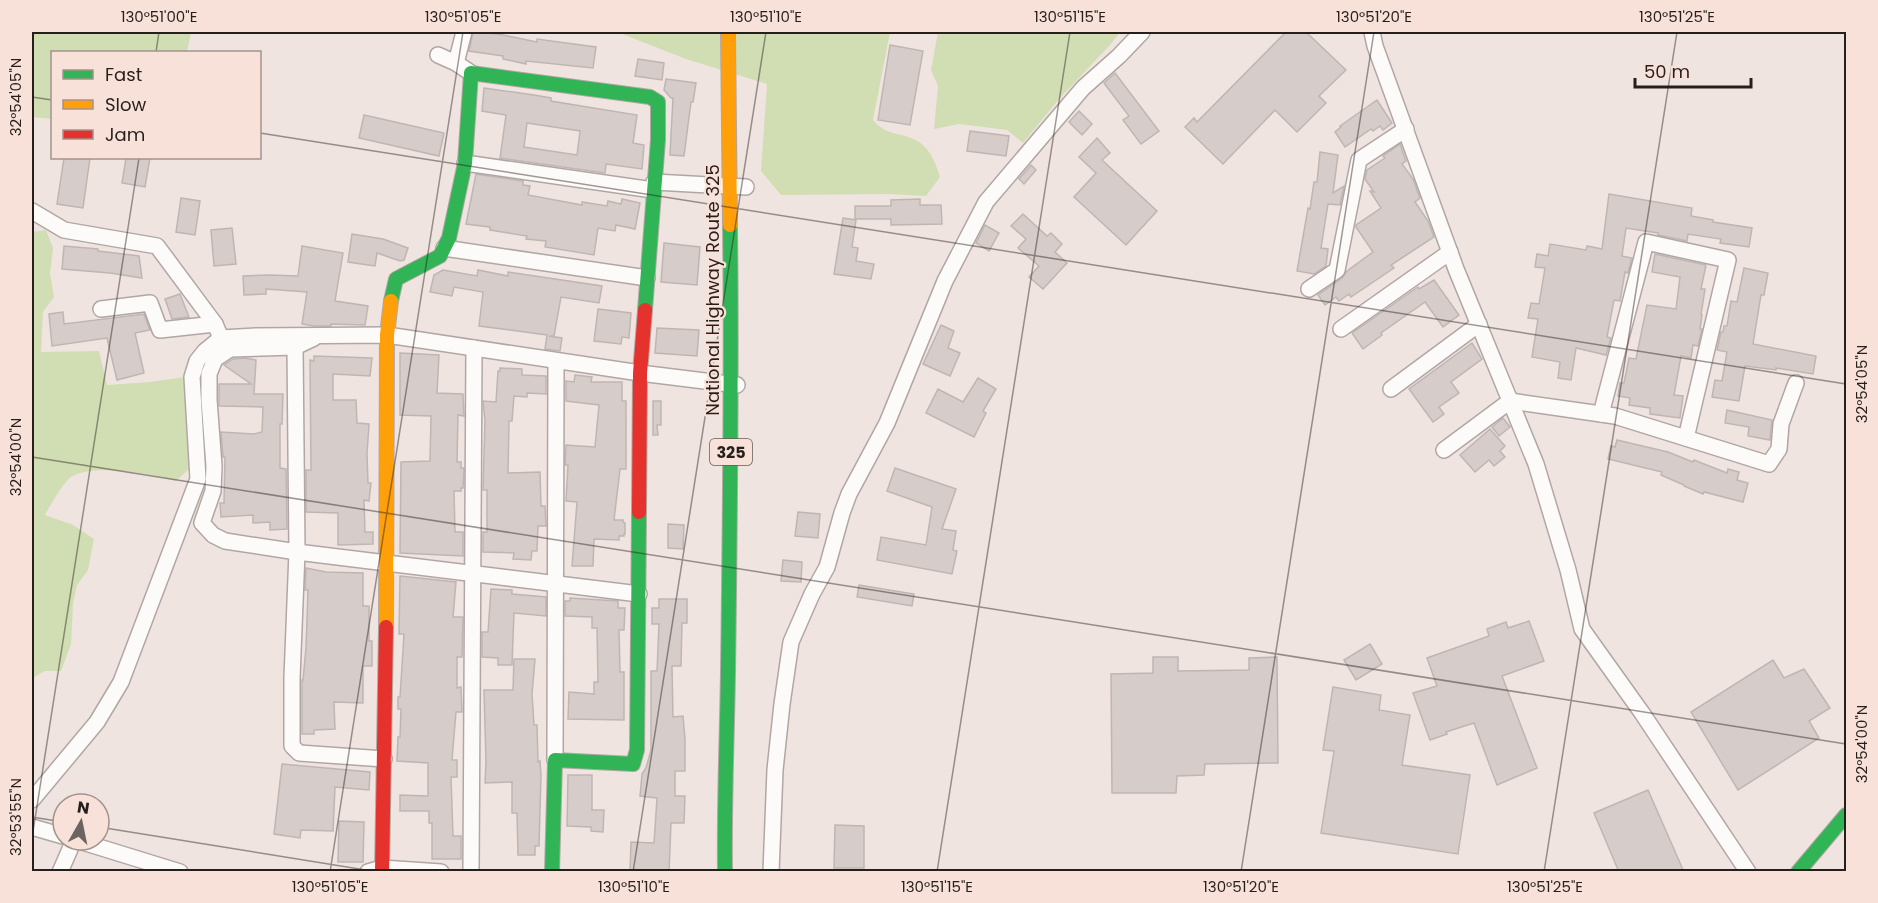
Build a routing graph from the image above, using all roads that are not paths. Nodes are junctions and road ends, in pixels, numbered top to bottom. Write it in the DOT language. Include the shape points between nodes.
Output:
graph roads {
  1 [pos="464,32"];
  2 [pos="728,32"];
  3 [pos="1142,32"];
  4 [pos="1372,32"];
  5 [pos="438,55"];
  6 [pos="456,63"];
  7 [pos="471,73"];
  8 [pos="1406,129"];
  9 [pos="465,163"];
  10 [pos="729,185"];
  11 [pos="654,186"];
  12 [pos="746,187"];
  13 [pos="32,211"];
  14 [pos="444,248"];
  15 [pos="1450,252"];
  16 [pos="647,278"];
  17 [pos="1309,289"];
  18 [pos="101,309"];
  19 [pos="215,324"];
  20 [pos="1479,324"];
  21 [pos="1341,329"];
  22 [pos="387,335"];
  23 [pos="320,336"];
  24 [pos="221,338"];
  25 [pos="295,347"];
  26 [pos="474,348"];
  27 [pos="556,361"];
  28 [pos="640,373"];
  29 [pos="1796,383"];
  30 [pos="742,386"];
  31 [pos="1391,388"];
  32 [pos="1510,401"];
  33 [pos="1600,414"];
  34 [pos="1686,438"];
  35 [pos="1444,450"];
  36 [pos="297,552"];
  37 [pos="387,562"];
  38 [pos="472,573"];
  39 [pos="556,584"];
  40 [pos="639,594"];
  41 [pos="384,759"];
  42 [pos="555,760"];
  43 [pos="32,800"];
  44 [pos="1846,815"];
  45 [pos="32,827"];
  46 [pos="51,833"];
  47 [pos="111,851"];
  48 [pos="69,852"];
  49 [pos="377,870"];
  50 [pos="60,872"];
  51 [pos="180,872"];
  52 [pos="441,872"];
  53 [pos="471,872"];
  54 [pos="552,872"];
  55 [pos="725,872"];
  56 [pos="771,872"];
  57 [pos="1748,872"];
  58 [pos="1798,872"];
  1 -- 6 [label="street"];
  2 -- 10 [label="main road, National Highway Route 325 / 325"];
  3 -- 56 [label="street" via="1083,88 986,202 945,281 887,423 849,494 827,567 791,642 774,780"];
  4 -- 8 [label="street"];
  5 -- 6 [label="street"];
  6 -- 7 [label="street"];
  7 -- 9 [label="main road"];
  7 -- 11 [label="main road" via="650,97 658,102"];
  8 -- 15 [label="street"];
  8 -- 17 [label="street" via="1359,160 1337,270"];
  9 -- 11 [label="street"];
  9 -- 14 [label="main road"];
  10 -- 11 [label="street"];
  10 -- 12 [label="street"];
  10 -- 30 [label="main road, National Highway Route 325 / 325"];
  11 -- 16 [label="main road"];
  13 -- 19 [label="street" via="63,230 157,246"];
  14 -- 16 [label="street"];
  14 -- 22 [label="main road" via="440,256 396,279"];
  15 -- 20 [label="street"];
  15 -- 21 [label="street"];
  16 -- 28 [label="main road"];
  18 -- 19 [label="street" via="150,303 160,330"];
  19 -- 24 [label="street"];
  20 -- 31 [label="street"];
  20 -- 32 [label="street"];
  22 -- 23 [label="street"];
  22 -- 26 [label="street"];
  22 -- 37 [label="main road"];
  23 -- 24 [label="street"];
  23 -- 25 [label="street"];
  24 -- 43 [label="street" via="205,351 192,377 198,479 121,682 97,722"];
  25 -- 36 [label="street"];
  25 -- 36 [label="street" via="230,350 215,359 209,374 208,400 213,491 202,523 225,541"];
  26 -- 27 [label="street"];
  26 -- 38 [label="street"];
  27 -- 28 [label="street"];
  27 -- 39 [label="street"];
  28 -- 30 [label="street"];
  28 -- 40 [label="main road"];
  29 -- 34 [label="street" via="1781,424 1779,449 1769,464"];
  30 -- 55 [label="main road, National Highway Route 325 / 325" via="728,692"];
  32 -- 33 [label="street"];
  32 -- 35 [label="street"];
  32 -- 57 [label="street" via="1536,464 1582,629"];
  33 -- 34 [label="street"];
  33 -- 34 [label="street" via="1646,242 1728,260"];
  36 -- 37 [label="street"];
  36 -- 41 [label="street" via="292,746 299,753"];
  37 -- 38 [label="street"];
  37 -- 41 [label="main road"];
  38 -- 39 [label="street"];
  38 -- 53 [label="street"];
  39 -- 40 [label="street"];
  39 -- 42 [label="street"];
  40 -- 42 [label="main road" via="637,750 633,764"];
  41 -- 49 [label="main road"];
  42 -- 54 [label="main road"];
  44 -- 58 [label="main road"];
  45 -- 46 [label="street"];
  47 -- 51 [label="street"];
  48 -- 50 [label="street"];
  49 -- 52 [label="street"];
}
